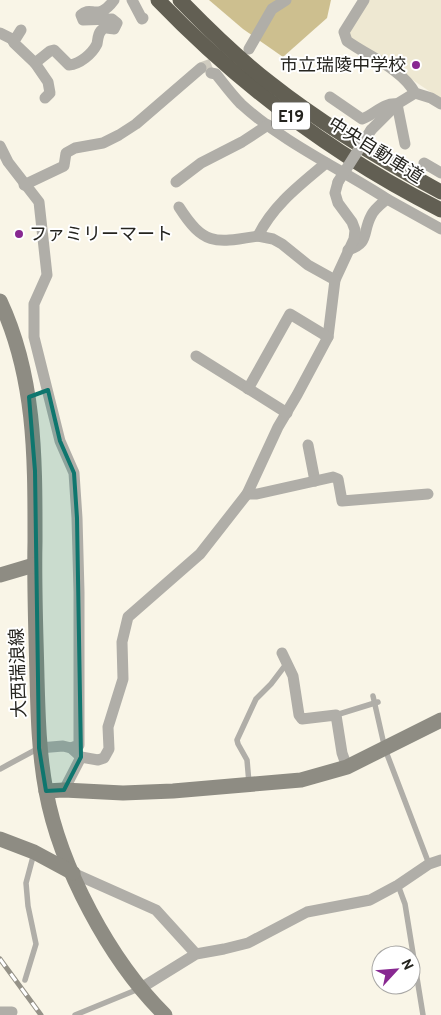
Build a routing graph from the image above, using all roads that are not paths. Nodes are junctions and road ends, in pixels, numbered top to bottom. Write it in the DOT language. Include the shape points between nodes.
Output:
graph roads {
  1 [pos="114,0"];
  2 [pos="132,0"];
  3 [pos="158,0"];
  4 [pos="180,0"];
  5 [pos="286,0"];
  6 [pos="364,0"];
  7 [pos="143,18"];
  8 [pos="21,30"];
  9 [pos="0,33"];
  10 [pos="12,39"];
  11 [pos="249,49"];
  12 [pos="36,63"];
  13 [pos="200,68"];
  14 [pos="212,73"];
  15 [pos="415,93"];
  16 [pos="330,97"];
  17 [pos="45,98"];
  18 [pos="397,104"];
  19 [pos="441,104"];
  20 [pos="268,125"];
  21 [pos="405,144"];
  22 [pos="0,146"];
  23 [pos="326,163"];
  24 [pos="424,163"];
  25 [pos="441,173"];
  26 [pos="176,182"];
  27 [pos="24,185"];
  28 [pos="441,192"];
  29 [pos="387,199"];
  30 [pos="179,207"];
  31 [pos="441,210"];
  32 [pos="441,229"];
  33 [pos="258,236"];
  34 [pos="348,250"];
  35 [pos="335,280"];
  36 [pos="0,301"];
  37 [pos="328,337"];
  38 [pos="196,356"];
  39 [pos="248,389"];
  40 [pos="48,390"];
  41 [pos="28,397"];
  42 [pos="287,413"];
  43 [pos="308,446"];
  44 [pos="315,481"];
  45 [pos="247,494"];
  46 [pos="428,494"];
  47 [pos="34,565"];
  48 [pos="0,575"];
  49 [pos="285,658"];
  50 [pos="373,696"];
  51 [pos="376,703"];
  52 [pos="336,715"];
  53 [pos="441,720"];
  54 [pos="39,748"];
  55 [pos="71,748"];
  56 [pos="385,749"];
  57 [pos="81,757"];
  58 [pos="347,767"];
  59 [pos="0,769"];
  60 [pos="249,786"];
  61 [pos="64,790"];
  62 [pos="46,791"];
  63 [pos="0,839"];
  64 [pos="34,852"];
  65 [pos="441,860"];
  66 [pos="429,864"];
  67 [pos="73,873"];
  68 [pos="398,885"];
  69 [pos="196,954"];
  70 [pos="25,980"];
  71 [pos="141,988"];
  72 [pos="0,1012"];
  73 [pos="12,1012"];
  74 [pos="75,1015"];
  75 [pos="165,1015"];
  76 [pos="423,1015"];
  1 -- 12 [label="street" via="106,10 86,11 81,15 83,20 112,19 116,23 114,29 102,30 90,54 69,65 54,50"];
  2 -- 7 [label="street"];
  3 -- 31 [label="highway, 中央自動車道 / E19" via="258,92 322,139 395,186"];
  4 -- 28 [label="highway, 中央自動車道 / E19" via="270,83 358,144"];
  5 -- 11 [label="street" via="272,9"];
  6 -- 15 [label="street" via="344,32 347,41 398,73"];
  8 -- 10 [label="street"];
  9 -- 10 [label="street"];
  10 -- 12 [label="street"];
  12 -- 17 [label="street" via="50,89"];
  13 -- 27 [label="street" via="130,128 103,143 75,148 66,153 64,166"];
  14 -- 20 [label="street" via="240,103"];
  15 -- 18 [label="street"];
  15 -- 19 [label="street"];
  16 -- 18 [label="street" via="362,119 381,108"];
  18 -- 21 [label="street"];
  18 -- 34 [label="street, bridge" via="371,130 338,182 335,193 338,203 355,230"];
  20 -- 23 [label="street"];
  20 -- 26 [label="street" via="201,163"];
  22 -- 27 [label="street"];
  23 -- 29 [label="street"];
  23 -- 33 [label="street" via="282,201"];
  24 -- 25 [label="street"];
  27 -- 40 [label="street" via="38,202 46,266 47,275 34,304 34,337"];
  29 -- 32 [label="street"];
  29 -- 34 [label="street" via="370,217 364,240 358,247"];
  30 -- 33 [label="street" via="199,234 209,238 225,241"];
  33 -- 35 [label="street" via="282,244"];
  34 -- 35 [label="street"];
  35 -- 37 [label="street"];
  36 -- 41 [label="main road, 大西瑞浪線" via="22,365"];
  37 -- 39 [label="street" via="290,314"];
  37 -- 42 [label="street"];
  38 -- 39 [label="street"];
  39 -- 42 [label="street"];
  40 -- 41 [label="street"];
  40 -- 55 [label="street" via="60,441 74,473 77,518 79,745"];
  41 -- 47 [label="main road, 大西瑞浪線" via="35,471"];
  42 -- 45 [label="street"];
  43 -- 44 [label="street"];
  44 -- 45 [label="street"];
  44 -- 46 [label="street" via="338,479 342,501"];
  45 -- 57 [label="street" via="200,554 128,617 122,642 123,679 108,727 109,749 104,758 98,760"];
  47 -- 48 [label="main road"];
  47 -- 54 [label="main road, 大西瑞浪線"];
  49 -- 52 [label="street" via="293,676 302,719"];
  49 -- 60 [label="lane" via="271,684 256,699 237,740 247,760"];
  50 -- 51 [label="lane"];
  51 -- 52 [label="lane"];
  51 -- 56 [label="lane"];
  52 -- 58 [label="street"];
  53 -- 56 [label="main road"];
  54 -- 55 [label="street"];
  54 -- 59 [label="lane"];
  54 -- 62 [label="main road, 大西瑞浪線"];
  55 -- 57 [label="street"];
  56 -- 58 [label="main road"];
  56 -- 66 [label="lane"];
  57 -- 61 [label="street"];
  58 -- 60 [label="main road" via="300,780"];
  60 -- 61 [label="main road" via="123,793"];
  61 -- 62 [label="main road"];
  62 -- 67 [label="main road, 大西瑞浪線"];
  63 -- 64 [label="main road"];
  64 -- 67 [label="main road"];
  64 -- 70 [label="lane" via="26,883 36,944"];
  65 -- 66 [label="street"];
  66 -- 68 [label="street"];
  67 -- 69 [label="street" via="156,910"];
  67 -- 71 [label="main road, 大西瑞浪線" via="107,942"];
  68 -- 69 [label="street" via="370,900 307,912 248,943"];
  68 -- 76 [label="lane" via="405,904"];
  69 -- 71 [label="street"];
  71 -- 74 [label="lane"];
  71 -- 75 [label="main road, 大西瑞浪線"];
  72 -- 73 [label="street"];
}
